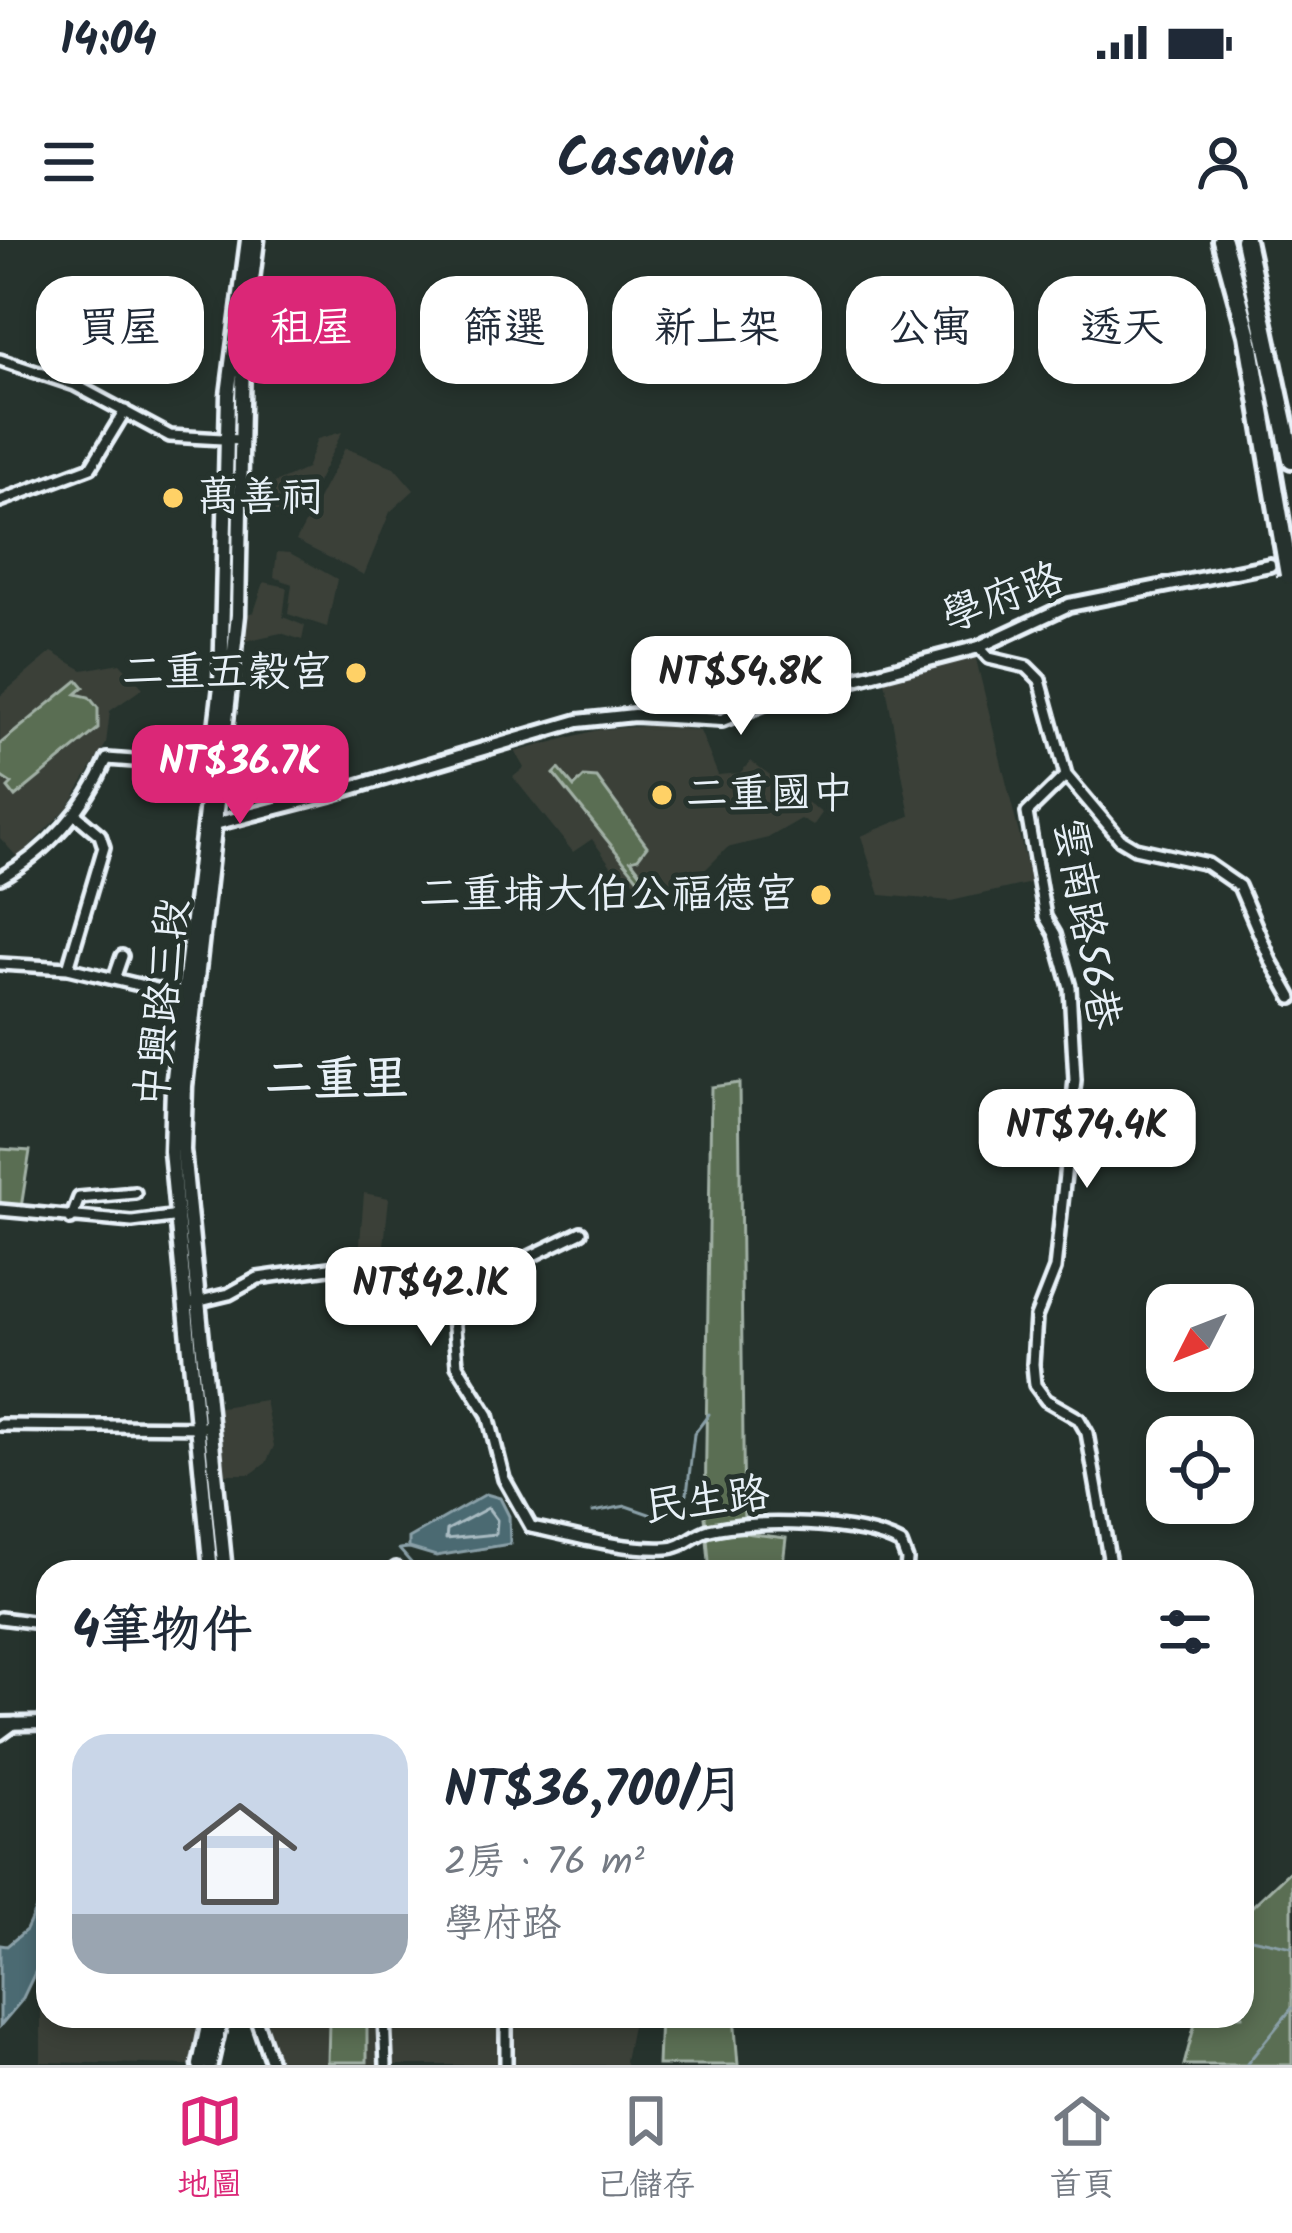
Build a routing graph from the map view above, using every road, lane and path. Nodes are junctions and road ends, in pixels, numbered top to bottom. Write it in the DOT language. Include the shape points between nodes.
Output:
graph roads {
  1 [pos="248,240"];
  2 [pos="257,240"];
  3 [pos="1222,240"];
  4 [pos="1245,240"];
  5 [pos="0,360"];
  6 [pos="125,411"];
  7 [pos="234,440"];
  8 [pos="1292,459"];
  9 [pos="0,501"];
  10 [pos="1270,565"];
  11 [pos="1291,584"];
  12 [pos="979,647"];
  13 [pos="217,768"];
  14 [pos="1066,775"];
  15 [pos="75,814"];
  16 [pos="210,826"];
  17 [pos="0,878"];
  18 [pos="122,956"];
  19 [pos="0,964"];
  20 [pos="68,968"];
  21 [pos="115,979"];
  22 [pos="190,997"];
  23 [pos="1292,998"];
  24 [pos="135,1193"];
  25 [pos="0,1210"];
  26 [pos="182,1215"];
  27 [pos="71,1219"];
  28 [pos="581,1232"];
  29 [pos="449,1266"];
  30 [pos="192,1303"];
  31 [pos="0,1425"];
  32 [pos="204,1427"];
  33 [pos="219,1560"];
  34 [pos="905,1560"];
  35 [pos="1108,1560"];
  36 [pos="0,1618"];
  37 [pos="36,1622"];
  38 [pos="0,1724"];
  39 [pos="15,1724"];
  40 [pos="36,1724"];
  41 [pos="0,1734"];
  42 [pos="208,2028"];
  43 [pos="218,2028"];
  44 [pos="259,2028"];
  45 [pos="384,2028"];
  46 [pos="506,2028"];
  47 [pos="200,2065"];
  48 [pos="210,2065"];
  49 [pos="272,2065"];
  50 [pos="386,2065"];
  51 [pos="506,2065"];
  1 -- 7 [label="main road" via="231,350"];
  2 -- 7 [label="main road"];
  3 -- 11 [label="highway, bridge" via="1248,335"];
  4 -- 8 [label="highway"];
  5 -- 6 [label="street"];
  6 -- 7 [label="street" via="170,436"];
  6 -- 9 [label="street" via="91,467"];
  7 -- 13 [label="main road, 中興路三段"];
  10 -- 12 [label="street, 學府路" via="1069,605"];
  12 -- 14 [label="street" via="1040,680"];
  12 -- 16 [label="street, 學府路" via="722,720 578,721"];
  13 -- 15 [label="street" via="107,759"];
  13 -- 16 [label="main road, 中興路三段"];
  14 -- 23 [label="street" via="1120,839 1207,865 1240,886"];
  14 -- 35 [label="street, 雲南路56巷" via="1027,813 1045,916 1070,988 1075,1080 1055,1269 1036,1318 1033,1364 1046,1400 1087,1433"];
  15 -- 17 [label="street"];
  15 -- 20 [label="street" via="104,847"];
  16 -- 22 [label="main road, 中興路三段"];
  18 -- 21 [label="street"];
  19 -- 20 [label="street"];
  20 -- 21 [label="street"];
  21 -- 22 [label="street"];
  22 -- 26 [label="main road, 中興路三段" via="172,1108"];
  24 -- 27 [label="street" via="79,1198"];
  25 -- 27 [label="street"];
  26 -- 27 [label="street"];
  26 -- 30 [label="main road, 中興路三段"];
  28 -- 29 [label="street" via="492,1275"];
  29 -- 30 [label="street" via="386,1260 272,1275"];
  29 -- 34 [label="street, 民生路" via="458,1365 488,1414 504,1479 530,1527 597,1544 668,1548 705,1531 758,1525 860,1532 893,1540"];
  30 -- 32 [label="main road, 中興路三段"];
  31 -- 32 [label="street"];
  32 -- 33 [label="main road, 中興路三段"];
  36 -- 37 [label="street"];
  38 -- 39 [label="street"];
  39 -- 40 [label="street"];
  39 -- 41 [label="street"];
  42 -- 47 [label="main road"];
  43 -- 48 [label="main road"];
  44 -- 49 [label="street"];
  45 -- 50 [label="street"];
  46 -- 51 [label="street"];
}
